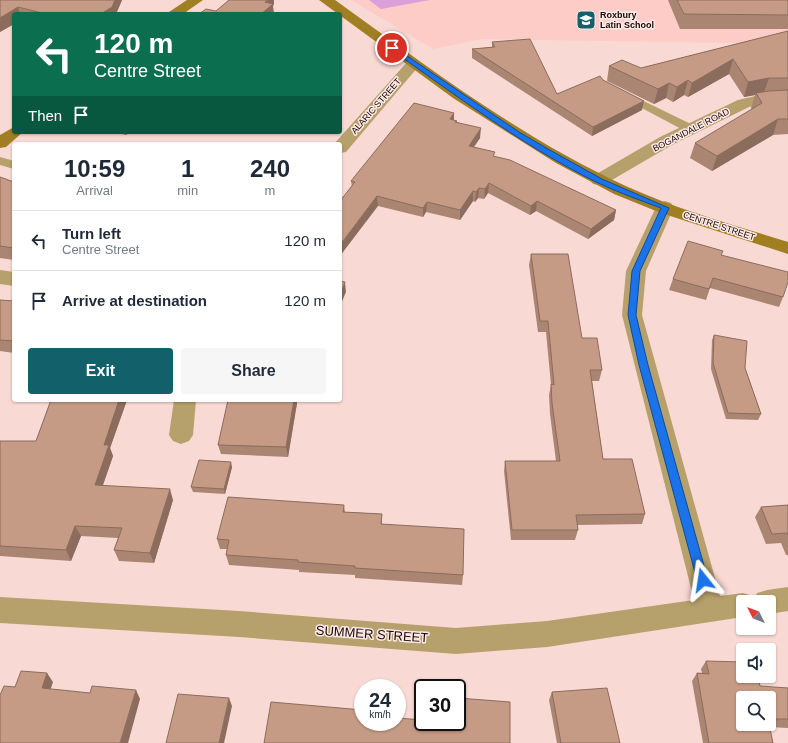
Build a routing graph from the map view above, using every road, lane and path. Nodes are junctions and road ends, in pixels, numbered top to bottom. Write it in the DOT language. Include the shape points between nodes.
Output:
graph roads {
  1 [pos="196,0"];
  2 [pos="326,0"];
  3 [pos="181,7"];
  4 [pos="413,64"];
  5 [pos="613,88"];
  6 [pos="788,99"];
  7 [pos="691,129"];
  8 [pos="12,134"];
  9 [pos="0,143"];
  10 [pos="342,146"];
  11 [pos="0,161"];
  12 [pos="12,164"];
  13 [pos="599,180"];
  14 [pos="665,208"];
  15 [pos="788,248"];
  16 [pos="0,277"];
  17 [pos="12,279"];
  18 [pos="185,402"];
  19 [pos="181,435"];
  20 [pos="788,599"];
  21 [pos="776,601"];
  22 [pos="736,606"];
  23 [pos="710,609"];
  24 [pos="0,610"];
  1 -- 3 [label="main road"];
  2 -- 4 [label="main road, CENTRE STREET"];
  4 -- 10 [label="street, ALARIC STREET"];
  4 -- 13 [label="main road, CENTRE STREET" via="516,134"];
  5 -- 7 [label="lane"];
  6 -- 7 [label="street, BOGANDALE ROAD" via="764,99 744,103"];
  7 -- 13 [label="street, BOGANDALE ROAD"];
  8 -- 9 [label="main road"];
  11 -- 12 [label="lane"];
  13 -- 14 [label="main road, CENTRE STREET"];
  14 -- 15 [label="main road, CENTRE STREET"];
  14 -- 23 [label="street" via="636,271 632,315"];
  16 -- 17 [label="street"];
  18 -- 19 [label="street"];
  20 -- 21 [label="street"];
  22 -- 23 [label="street, SUMMER STREET"];
  23 -- 24 [label="street, SUMMER STREET" via="547,634 456,641 239,624"];
}
